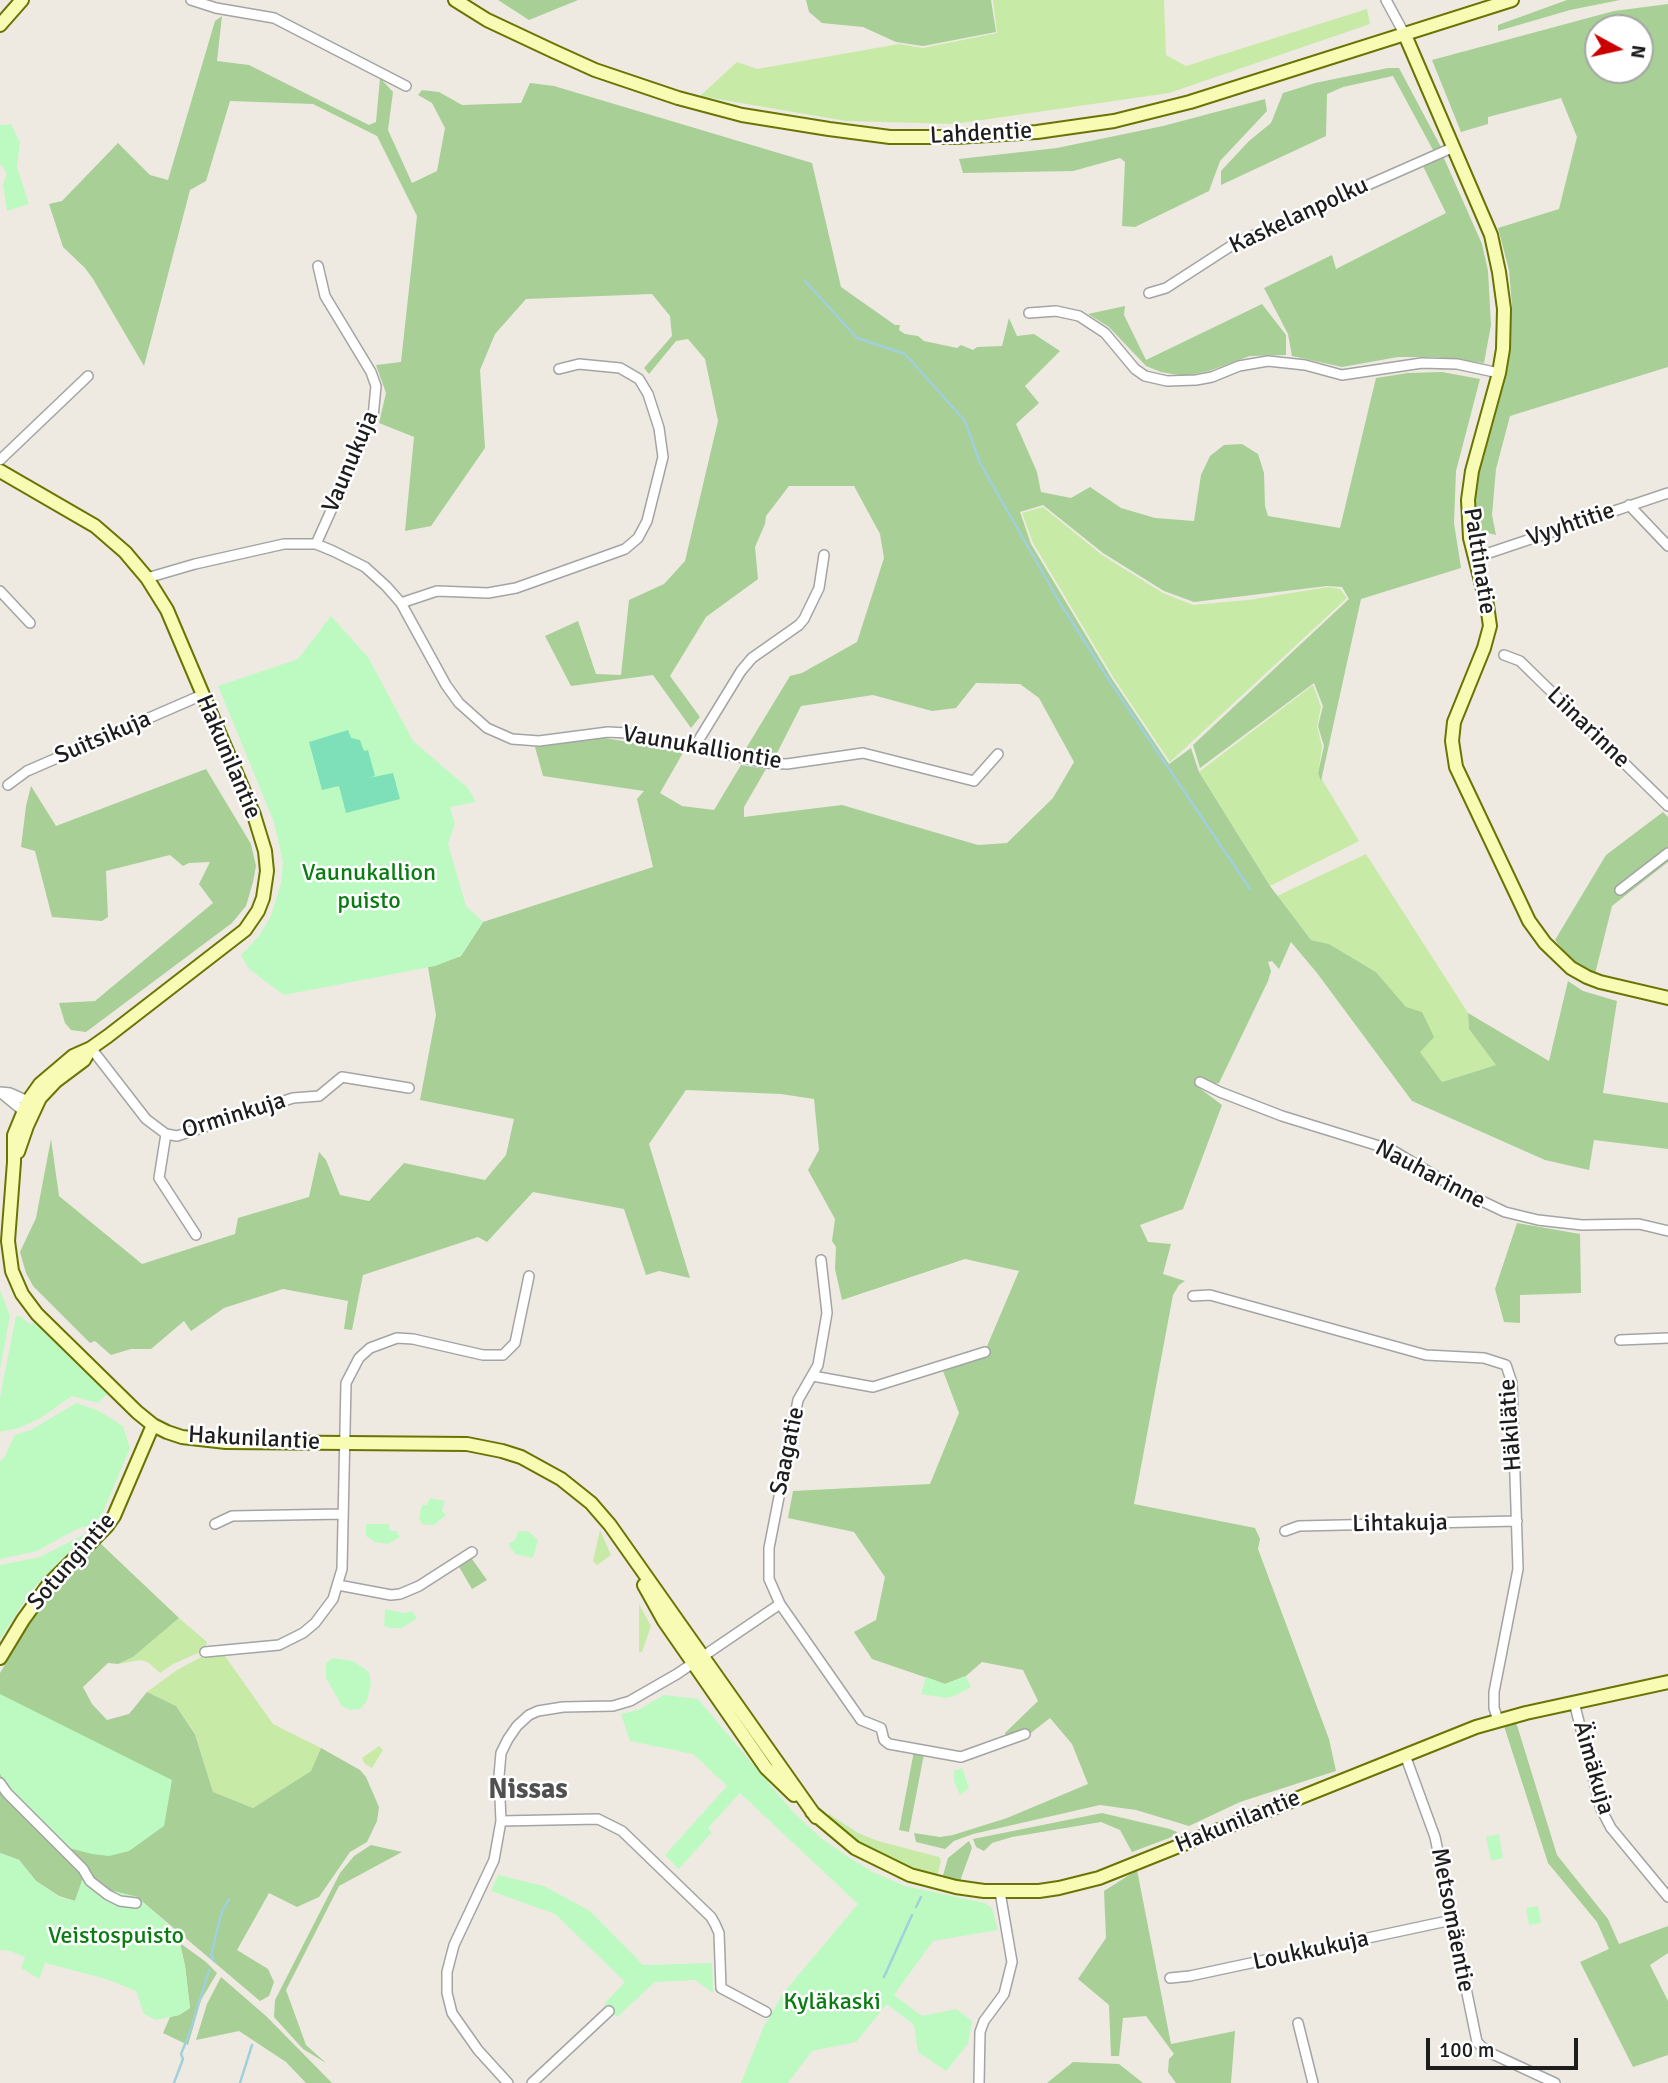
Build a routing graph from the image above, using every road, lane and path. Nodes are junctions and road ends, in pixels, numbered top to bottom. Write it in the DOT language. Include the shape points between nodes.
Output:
graph roads {
  1 [pos="22,0"];
  2 [pos="191,0"];
  3 [pos="455,0"];
  4 [pos="1386,0"];
  5 [pos="1512,0"];
  6 [pos="0,25"];
  7 [pos="1405,35"];
  8 [pos="406,86"];
  9 [pos="1454,147"];
  10 [pos="318,266"];
  11 [pos="1149,293"];
  12 [pos="1029,313"];
  13 [pos="559,369"];
  14 [pos="1499,373"];
  15 [pos="88,376"];
  16 [pos="0,460"];
  17 [pos="0,471"];
  18 [pos="1668,493"];
  19 [pos="1629,505"];
  20 [pos="316,544"];
  21 [pos="1668,546"];
  22 [pos="824,555"];
  23 [pos="1474,558"];
  24 [pos="147,578"];
  25 [pos="0,591"];
  26 [pos="401,603"];
  27 [pos="30,623"];
  28 [pos="1504,655"];
  29 [pos="202,695"];
  30 [pos="695,746"];
  31 [pos="998,754"];
  32 [pos="8,785"];
  33 [pos="1668,806"];
  34 [pos="1668,853"];
  35 [pos="1620,890"];
  36 [pos="1668,998"];
  37 [pos="91,1048"];
  38 [pos="1200,1082"];
  39 [pos="409,1088"];
  40 [pos="0,1092"];
  41 [pos="28,1107"];
  42 [pos="166,1134"];
  43 [pos="1668,1231"];
  44 [pos="196,1235"];
  45 [pos="821,1260"];
  46 [pos="529,1276"];
  47 [pos="1193,1296"];
  48 [pos="1668,1338"];
  49 [pos="1619,1340"];
  50 [pos="985,1352"];
  51 [pos="813,1376"];
  52 [pos="153,1425"];
  53 [pos="344,1442"];
  54 [pos="343,1514"];
  55 [pos="1517,1521"];
  56 [pos="215,1524"];
  57 [pos="1285,1531"];
  58 [pos="472,1552"];
  59 [pos="338,1585"];
  60 [pos="780,1604"];
  61 [pos="205,1652"];
  62 [pos="0,1658"];
  63 [pos="698,1659"];
  64 [pos="1668,1682"];
  65 [pos="1574,1702"];
  66 [pos="1498,1720"];
  67 [pos="1025,1734"];
  68 [pos="1405,1755"];
  69 [pos="0,1783"];
  70 [pos="501,1821"];
  71 [pos="1000,1892"];
  72 [pos="1668,1898"];
  73 [pos="136,1903"];
  74 [pos="1452,1920"];
  75 [pos="1170,1978"];
  76 [pos="609,2011"];
  77 [pos="766,2012"];
  78 [pos="1298,2023"];
  79 [pos="508,2083"];
  80 [pos="532,2083"];
  81 [pos="979,2083"];
  82 [pos="1313,2083"];
  83 [pos="1555,2083"];
  1 -- 6 [label="street"];
  2 -- 8 [label="street" via="274,18"];
  3 -- 7 [label="street, Lahdentie" via="553,51 640,86 742,115 890,136 1037,132 1114,121"];
  4 -- 7 [label="street"];
  5 -- 7 [label="street, Lahdentie"];
  7 -- 9 [label="street, Palttinatie"];
  9 -- 11 [label="street, Kaskelanpolku" via="1234,244 1166,288"];
  9 -- 14 [label="street, Palttinatie" via="1491,235 1500,272 1504,329"];
  10 -- 20 [label="street, Vaunukuja" via="325,296 371,372 376,395 373,417"];
  12 -- 14 [label="street" via="1056,311 1079,316 1105,333 1135,369 1167,381 1212,377 1268,361 1342,375 1422,363 1457,364"];
  13 -- 26 [label="street" via="579,364 620,368 639,379 648,394 663,457 647,522 638,538 625,549 516,588 488,593 437,591"];
  14 -- 23 [label="street, Palttinatie" via="1472,471 1468,520"];
  15 -- 16 [label="street"];
  17 -- 24 [label="street, Hakunilantie" via="95,526"];
  18 -- 19 [label="street, Vyyhtitie"];
  19 -- 21 [label="street"];
  19 -- 23 [label="street, Vyyhtitie"];
  20 -- 24 [label="street, Vaunukalliontie" via="275,545"];
  20 -- 26 [label="street, Vaunukalliontie" via="365,568"];
  22 -- 30 [label="street" via="819,588 804,618 741,671"];
  23 -- 36 [label="street, Palttinatie" via="1490,625 1454,723 1454,758 1465,790 1529,921 1556,955 1600,982"];
  24 -- 29 [label="street, Hakunilantie" via="167,610"];
  25 -- 27 [label="street"];
  26 -- 30 [label="street, Vaunukalliontie" via="459,703 500,735 539,741 627,733"];
  28 -- 33 [label="street, Liinarinne" via="1520,661"];
  29 -- 32 [label="street, Suitsikuja" via="27,771"];
  29 -- 37 [label="street, Hakunilantie" via="261,835 267,871 263,898 253,919 233,941"];
  30 -- 31 [label="street, Vaunukalliontie" via="787,764 863,753 974,781"];
  34 -- 35 [label="street"];
  37 -- 41 [label="street, Hakunilantie" via="84,1060"];
  37 -- 42 [label="street, Orminkuja" via="146,1119"];
  38 -- 43 [label="street, Nauharinne" via="1282,1116 1392,1150 1505,1212 1582,1225 1639,1224"];
  39 -- 42 [label="street, Orminkuja" via="342,1077 319,1096 293,1098 177,1136"];
  40 -- 41 [label="street"];
  41 -- 52 [label="street, Hakunilantie" via="14,1135 8,1241 16,1284 37,1314"];
  42 -- 44 [label="street" via="159,1178"];
  45 -- 51 [label="street, Saagatie" via="827,1313"];
  46 -- 53 [label="street" via="515,1343 503,1355 483,1355 413,1339 370,1348 346,1382"];
  47 -- 55 [label="street, Häkilätie" via="1210,1295 1426,1355 1484,1358 1506,1365 1512,1383"];
  48 -- 49 [label="street"];
  50 -- 51 [label="street" via="873,1387"];
  51 -- 60 [label="street, Saagatie" via="798,1400 769,1548 769,1579"];
  52 -- 53 [label="street, Hakunilantie" via="182,1437 215,1442"];
  52 -- 62 [label="street, Sotungintie" via="114,1516 43,1592"];
  53 -- 54 [label="street"];
  53 -- 63 [label="street, Hakunilantie" via="454,1443 502,1451 561,1479 610,1525 664,1621"];
  54 -- 56 [label="street" via="232,1516"];
  54 -- 59 [label="street"];
  55 -- 57 [label="street, Lihtakuja" via="1299,1526"];
  55 -- 66 [label="street, Häkilätie" via="1518,1569 1494,1692"];
  58 -- 59 [label="street" via="400,1594"];
  59 -- 61 [label="street" via="315,1623 292,1639 264,1648"];
  60 -- 63 [label="street"];
  60 -- 67 [label="street, Saagatie" via="862,1720 881,1728 889,1744 961,1757"];
  63 -- 70 [label="street" via="622,1704 547,1708 529,1715 501,1753"];
  63 -- 71 [label="street, Hakunilantie" via="766,1768 855,1848 909,1875"];
  64 -- 65 [label="street, Hakunilantie"];
  65 -- 66 [label="street, Hakunilantie"];
  65 -- 72 [label="street, Äimäkuja" via="1601,1809"];
  66 -- 68 [label="street, Hakunilantie"];
  68 -- 71 [label="street, Hakunilantie" via="1099,1878 1059,1888"];
  68 -- 74 [label="street, Metsomäentie" via="1435,1837"];
  69 -- 73 [label="street" via="90,1881 120,1901"];
  70 -- 77 [label="street" via="598,1819 622,1830 711,1917 719,1933 721,1988"];
  70 -- 79 [label="street" via="494,1860 454,1945 447,1993 461,2028"];
  71 -- 81 [label="street" via="1012,1962 1004,1994 980,2032"];
  74 -- 75 [label="street, Loukkukuja"];
  74 -- 83 [label="street, Metsomäentie" via="1478,2042 1486,2051"];
  76 -- 80 [label="street"];
  78 -- 82 [label="street"];
}
